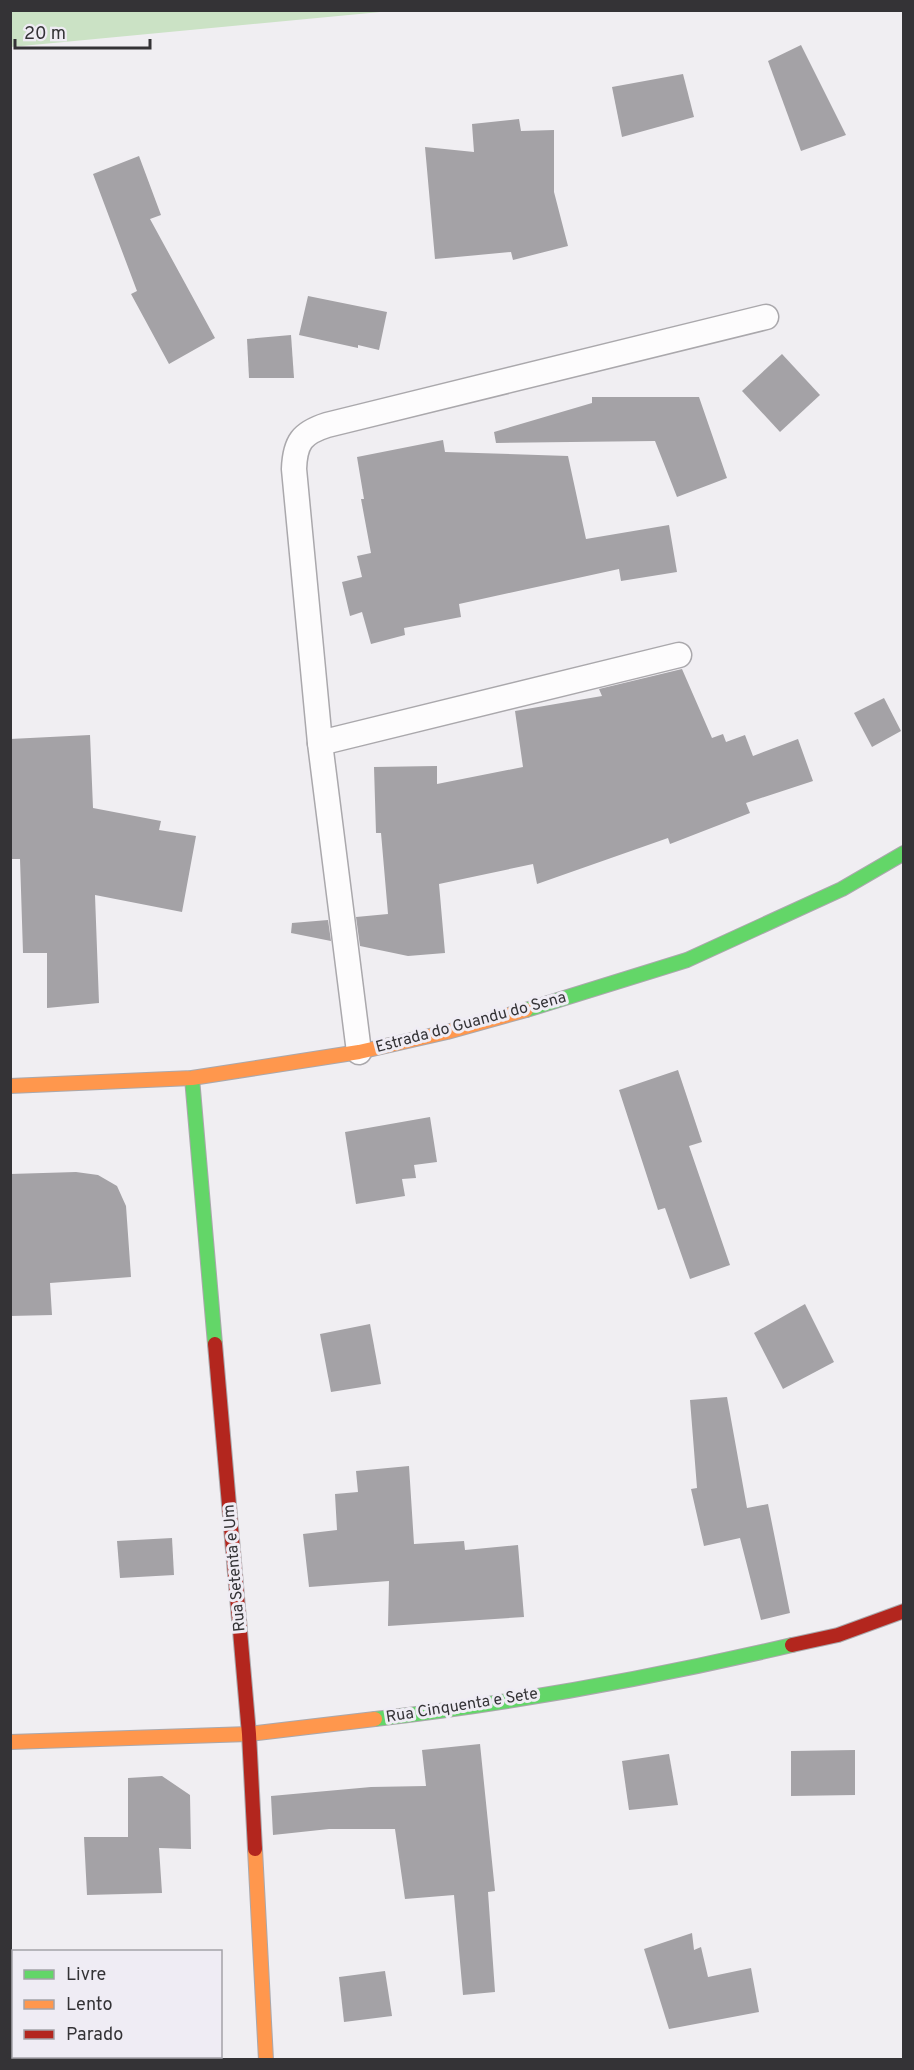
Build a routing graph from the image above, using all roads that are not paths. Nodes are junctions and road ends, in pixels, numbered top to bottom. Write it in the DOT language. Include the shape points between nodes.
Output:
graph roads {
  1 [pos="766,317"];
  2 [pos="679,655"];
  3 [pos="320,743"];
  4 [pos="903,854"];
  5 [pos="359,1052"];
  6 [pos="192,1078"];
  7 [pos="10,1086"];
  8 [pos="903,1611"];
  9 [pos="249,1734"];
  10 [pos="10,1742"];
  11 [pos="266,2060"];
  1 -- 3 [label="lane" via="327,425 302,438 294,469"];
  2 -- 3 [label="lane"];
  3 -- 5 [label="lane"];
  4 -- 5 [label="street, Estrada do Guandu do Sena" via="842,889 687,960 447,1032"];
  5 -- 6 [label="street, Estrada do Guandu do Sena"];
  6 -- 7 [label="street, Estrada do Guandu do Sena"];
  6 -- 9 [label="street, Rua Setenta e Um"];
  8 -- 9 [label="street, Rua Cinquenta e Sete" via="838,1635 715,1663 455,1710"];
  9 -- 10 [label="street, Rua Cinquenta e Sete"];
  9 -- 11 [label="street, Rua Setenta e Um"];
}
